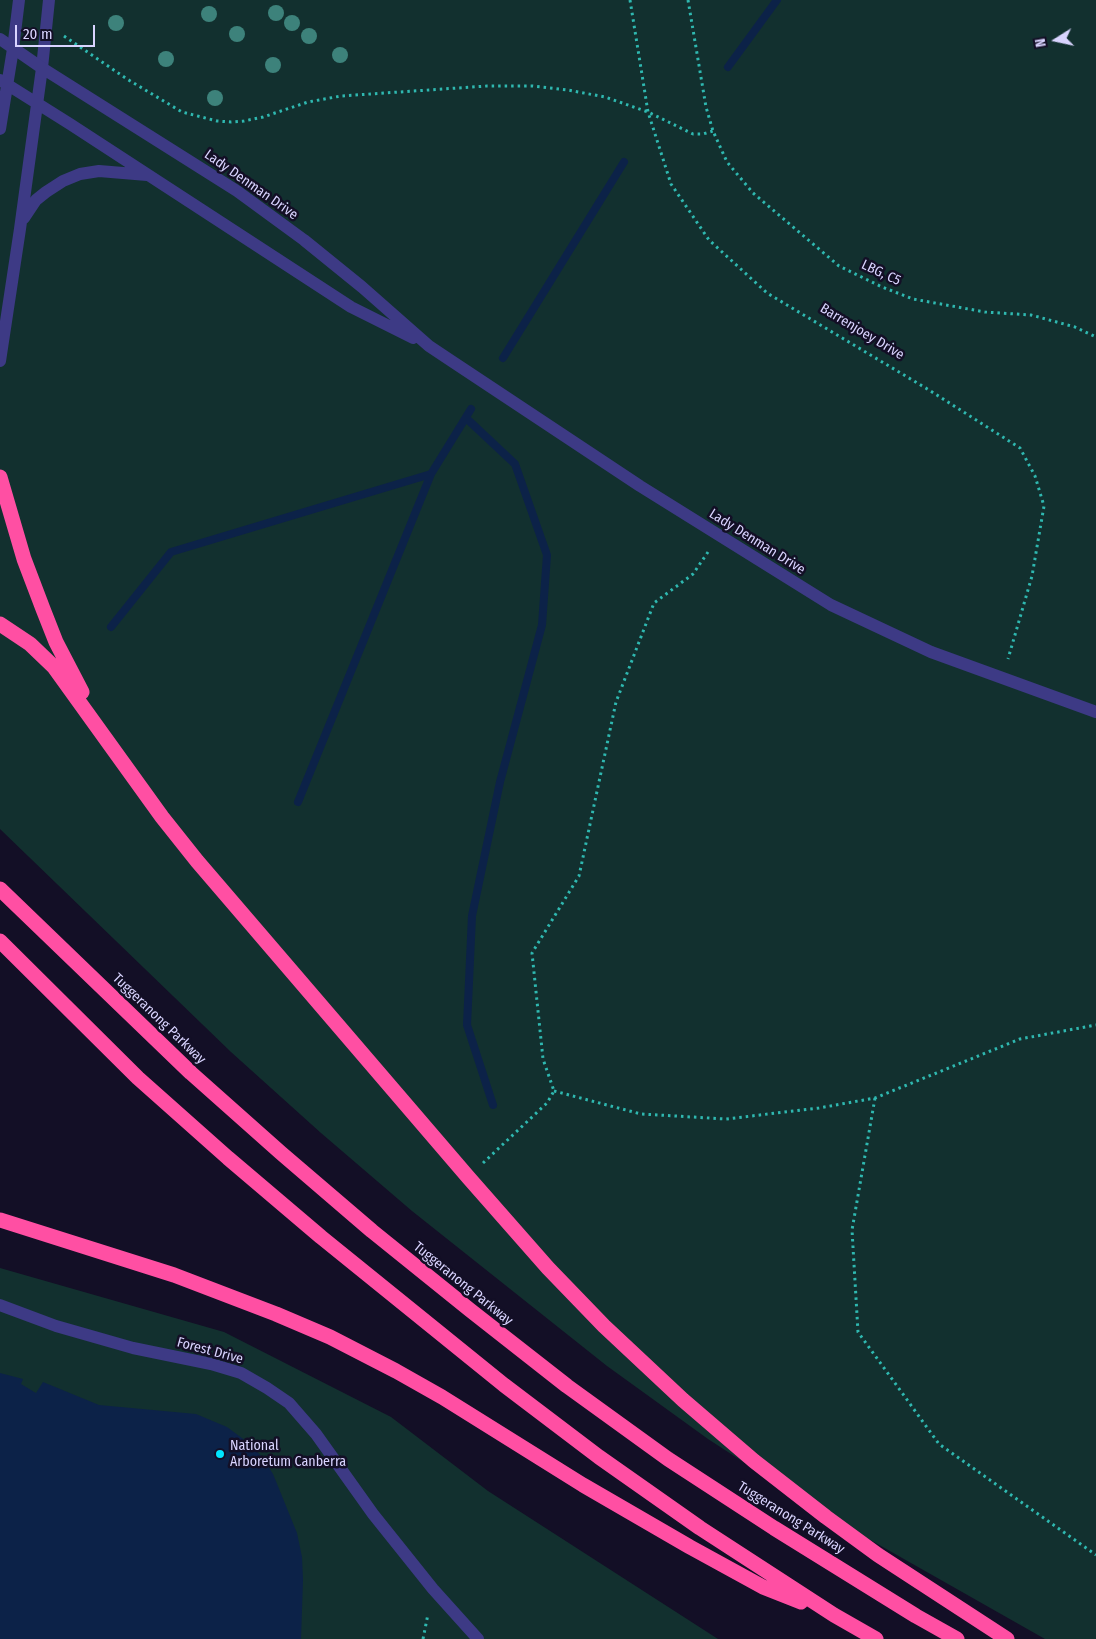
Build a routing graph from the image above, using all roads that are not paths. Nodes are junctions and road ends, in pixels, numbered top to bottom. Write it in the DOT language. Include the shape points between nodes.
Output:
graph roads {
  1 [pos="19,0"];
  2 [pos="49,0"];
  3 [pos="0,39"];
  4 [pos="13,49"];
  5 [pos="42,68"];
  6 [pos="4,82"];
  7 [pos="37,102"];
  8 [pos="0,129"];
  9 [pos="149,175"];
  10 [pos="20,229"];
  11 [pos="429,346"];
  12 [pos="0,361"];
  13 [pos="0,477"];
  14 [pos="0,624"];
  15 [pos="1096,712"];
  16 [pos="108,741"];
  17 [pos="0,889"];
  18 [pos="0,941"];
  19 [pos="0,1220"];
  20 [pos="0,1305"];
  21 [pos="834,1615"];
  22 [pos="478,1639"];
  23 [pos="876,1639"];
  24 [pos="957,1639"];
  25 [pos="1007,1639"];
  1 -- 4 [label="street"];
  2 -- 5 [label="street"];
  3 -- 4 [label="street, Lady Denman Drive"];
  4 -- 5 [label="street, Lady Denman Drive"];
  4 -- 6 [label="street"];
  5 -- 7 [label="street"];
  5 -- 11 [label="street, Lady Denman Drive" via="237,191 304,240"];
  6 -- 7 [label="street, Lady Denman Drive"];
  6 -- 8 [label="street"];
  7 -- 9 [label="street, Lady Denman Drive"];
  7 -- 10 [label="street"];
  9 -- 10 [label="street" via="98,171 63,181 36,200"];
  9 -- 11 [label="street, Lady Denman Drive" via="351,307"];
  10 -- 12 [label="street"];
  11 -- 15 [label="street, Lady Denman Drive" via="719,536 832,605 931,652"];
  13 -- 16 [label="highway" via="24,559 56,642"];
  14 -- 16 [label="highway" via="30,644 54,667"];
  16 -- 25 [label="highway" via="197,861 468,1177 604,1326 683,1400 826,1517"];
  17 -- 24 [label="highway, Tuggeranong Parkway" via="205,1085 342,1205 470,1310 668,1459"];
  18 -- 21 [label="highway" via="152,1090 424,1322 599,1457 700,1528"];
  19 -- 21 [label="highway" via="174,1275 330,1337 442,1397 690,1547 763,1586"];
  20 -- 22 [label="street, Forest Drive" via="56,1326 133,1348 241,1373 274,1393 288,1403 316,1434 373,1514"];
  21 -- 23 [label="highway"];
}
